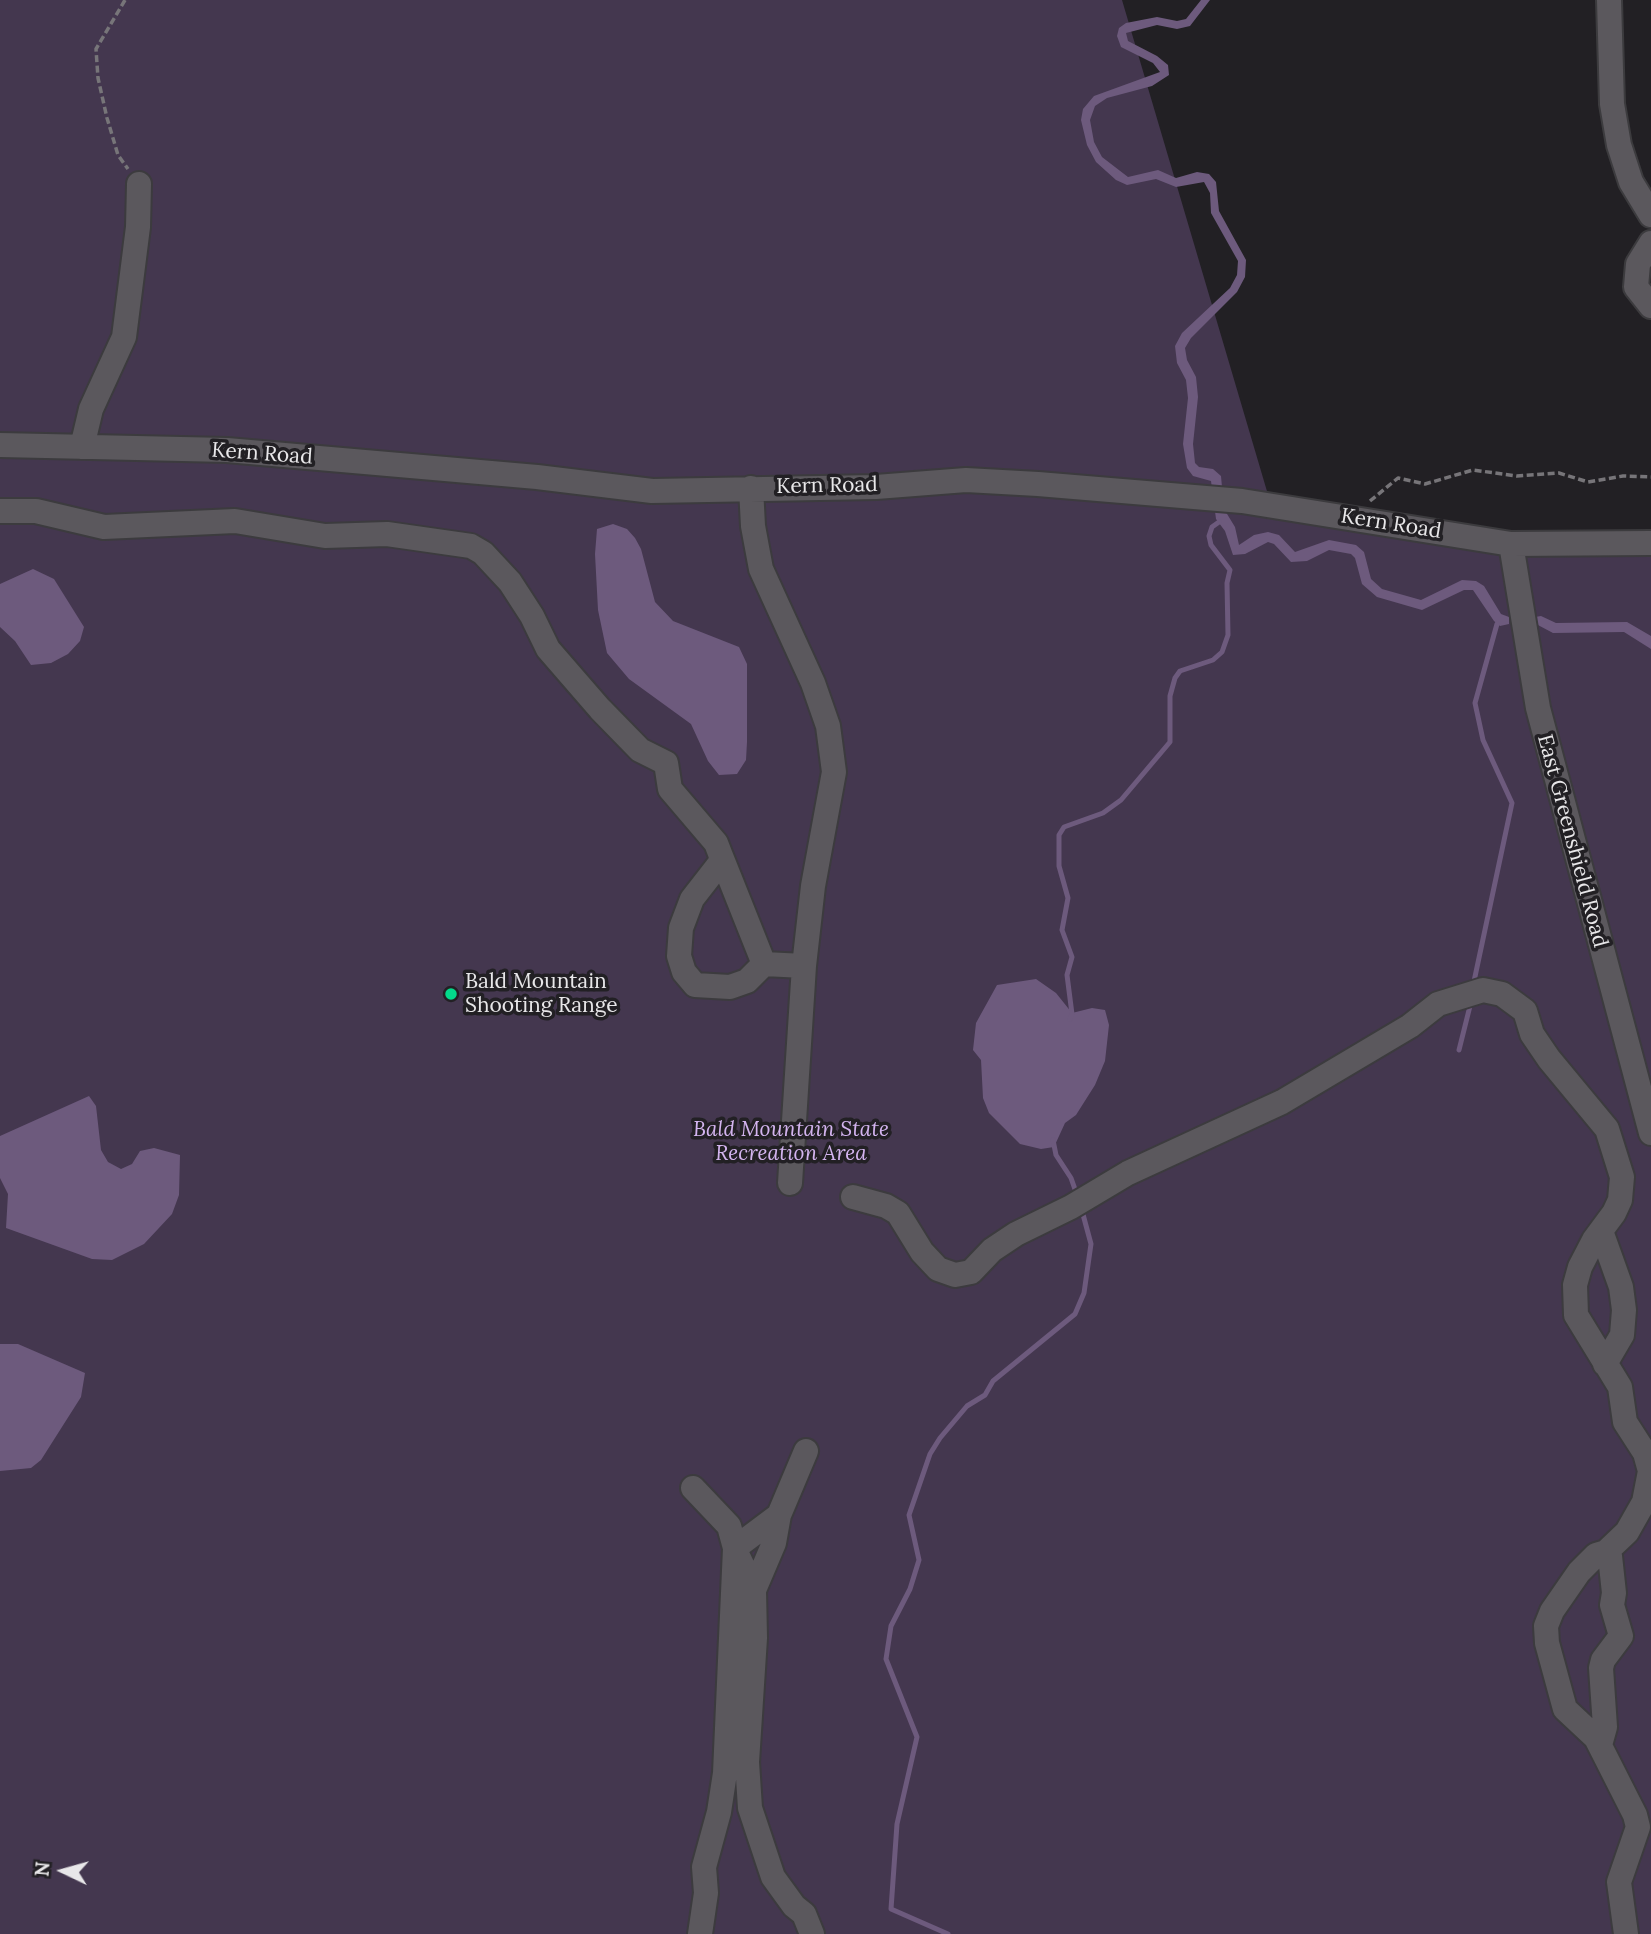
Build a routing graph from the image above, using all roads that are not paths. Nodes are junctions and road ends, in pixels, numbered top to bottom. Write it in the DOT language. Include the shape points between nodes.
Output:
graph roads {
  1 [pos="1609,0"];
  2 [pos="139,184"];
  3 [pos="1651,215"];
  4 [pos="1651,243"];
  5 [pos="1651,306"];
  6 [pos="0,445"];
  7 [pos="82,447"];
  8 [pos="751,488"];
  9 [pos="0,511"];
  10 [pos="1651,543"];
  11 [pos="1511,544"];
  12 [pos="721,856"];
  13 [pos="764,964"];
  14 [pos="804,966"];
  15 [pos="1651,1133"];
  16 [pos="790,1183"];
  17 [pos="853,1197"];
  18 [pos="1601,1231"];
  19 [pos="1605,1364"];
  20 [pos="806,1451"];
  21 [pos="693,1488"];
  22 [pos="779,1515"];
  23 [pos="734,1548"];
  24 [pos="1606,1552"];
  25 [pos="754,1590"];
  26 [pos="1600,1745"];
  27 [pos="700,1934"];
  28 [pos="811,1934"];
  29 [pos="1626,1934"];
  1 -- 3 [label="street" via="1612,104 1619,145 1631,182"];
  2 -- 7 [label="street" via="124,337 91,409"];
  4 -- 5 [label="street" via="1638,264 1636,287"];
  6 -- 7 [label="street, Kern Road"];
  7 -- 8 [label="street, Kern Road" via="240,451 652,491"];
  8 -- 11 [label="street, Kern Road" via="966,480 1242,501"];
  8 -- 14 [label="street" via="761,569 813,683 828,726 834,772"];
  9 -- 12 [label="street" via="36,511 104,527 235,521 325,536 387,534 471,545 510,582 548,649 566,671 626,738 666,764 670,789 716,843"];
  10 -- 11 [label="street, Kern Road"];
  11 -- 15 [label="street, East Greenshield Road" via="1538,708"];
  12 -- 13 [label="street"];
  12 -- 13 [label="street" via="692,899 681,929 679,956 684,972 695,985 730,987 747,981"];
  13 -- 14 [label="street"];
  14 -- 16 [label="street"];
  17 -- 18 [label="street" via="898,1213 938,1269 955,1275 971,1272 1016,1234 1128,1173 1282,1102 1410,1026 1438,1004 1483,990 1502,994 1525,1011 1543,1051 1607,1129 1622,1187 1614,1213"];
  18 -- 19 [label="street" via="1621,1287 1624,1310 1622,1335"];
  18 -- 19 [label="street" via="1580,1267 1575,1305 1586,1336"];
  19 -- 24 [label="street" via="1620,1387 1625,1422 1646,1453 1650,1471 1644,1502 1627,1532"];
  20 -- 22 [label="street"];
  21 -- 23 [label="street" via="729,1526"];
  22 -- 23 [label="street"];
  22 -- 25 [label="street" via="774,1543"];
  23 -- 25 [label="street"];
  23 -- 27 [label="street" via="724,1773 704,1867 706,1893"];
  24 -- 26 [label="street" via="1621,1636 1601,1668 1605,1727"];
  24 -- 26 [label="street" via="1596,1555 1580,1572 1546,1626 1565,1709"];
  25 -- 28 [label="street" via="747,1762 750,1808 773,1877 804,1914"];
  26 -- 29 [label="street" via="1638,1827 1619,1882"];
}
